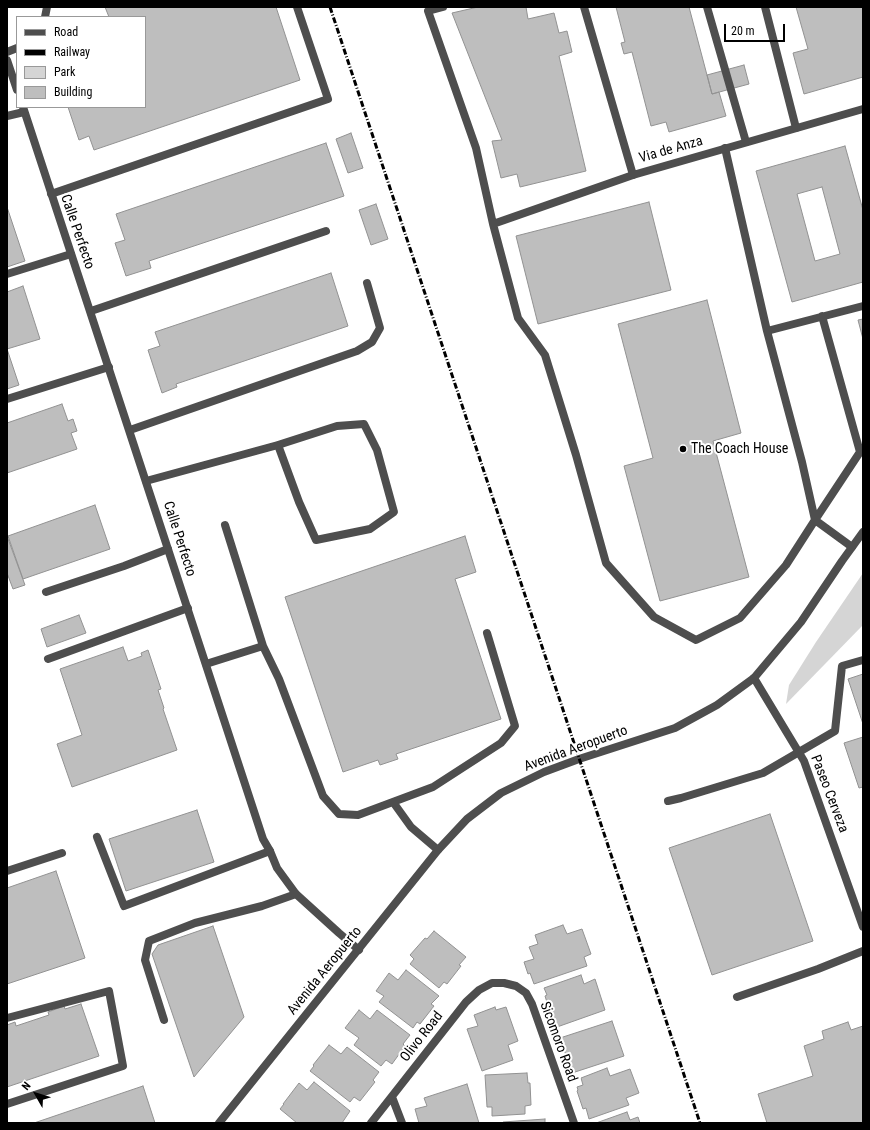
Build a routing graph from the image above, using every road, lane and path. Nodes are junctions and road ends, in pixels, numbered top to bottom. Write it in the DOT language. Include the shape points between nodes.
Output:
graph roads {
  1 [pos="296,7"];
  2 [pos="443,7"];
  3 [pos="584,7"];
  4 [pos="707,7"];
  5 [pos="765,7"];
  6 [pos="7,60"];
  7 [pos="16,87"];
  8 [pos="23,109"];
  9 [pos="863,109"];
  10 [pos="7,116"];
  11 [pos="796,128"];
  12 [pos="746,142"];
  13 [pos="725,148"];
  14 [pos="633,175"];
  15 [pos="51,194"];
  16 [pos="493,224"];
  17 [pos="326,231"];
  18 [pos="71,254"];
  19 [pos="7,274"];
  20 [pos="367,283"];
  21 [pos="863,306"];
  22 [pos="90,312"];
  23 [pos="822,316"];
  24 [pos="767,331"];
  25 [pos="109,367"];
  26 [pos="7,399"];
  27 [pos="130,430"];
  28 [pos="278,445"];
  29 [pos="146,481"];
  30 [pos="815,520"];
  31 [pos="225,525"];
  32 [pos="863,532"];
  33 [pos="852,547"];
  34 [pos="168,549"];
  35 [pos="46,592"];
  36 [pos="188,608"];
  37 [pos="487,633"];
  38 [pos="263,646"];
  39 [pos="48,659"];
  40 [pos="863,660"];
  41 [pos="206,664"];
  42 [pos="754,678"];
  43 [pos="799,753"];
  44 [pos="668,800"];
  45 [pos="393,802"];
  46 [pos="97,837"];
  47 [pos="438,850"];
  48 [pos="270,851"];
  49 [pos="62,853"];
  50 [pos="7,871"];
  51 [pos="296,894"];
  52 [pos="863,927"];
  53 [pos="360,950"];
  54 [pos="863,950"];
  55 [pos="504,983"];
  56 [pos="736,997"];
  57 [pos="7,1018"];
  58 [pos="164,1020"];
  59 [pos="392,1096"];
  60 [pos="7,1104"];
  61 [pos="219,1123"];
  62 [pos="371,1123"];
  63 [pos="402,1123"];
  64 [pos="574,1123"];
  1 -- 15 [label="street" via="328,99"];
  2 -- 16 [label="street" via="428,11 476,148"];
  3 -- 14 [label="street, Via de Anza"];
  4 -- 12 [label="street"];
  5 -- 11 [label="street"];
  6 -- 7 [label="street"];
  8 -- 10 [label="street"];
  8 -- 15 [label="street, Calle Perfecto"];
  9 -- 11 [label="street, Via de Anza"];
  11 -- 12 [label="street, Via de Anza"];
  12 -- 13 [label="street, Via de Anza"];
  13 -- 14 [label="street, Via de Anza"];
  13 -- 24 [label="street"];
  14 -- 16 [label="street"];
  15 -- 18 [label="street, Calle Perfecto"];
  16 -- 30 [label="street" via="518,318 545,355 606,564 654,617 696,640 740,618 786,564"];
  17 -- 22 [label="street"];
  18 -- 19 [label="street"];
  18 -- 22 [label="street, Calle Perfecto"];
  20 -- 27 [label="street" via="380,328 372,342 357,351"];
  21 -- 23 [label="street"];
  22 -- 25 [label="street, Calle Perfecto"];
  23 -- 24 [label="street"];
  23 -- 30 [label="street" via="860,452"];
  24 -- 30 [label="street"];
  25 -- 26 [label="street"];
  25 -- 27 [label="street, Calle Perfecto"];
  27 -- 29 [label="street, Calle Perfecto"];
  28 -- 28 [label="street" via="316,540 370,529 394,512 377,450 364,424 337,426"];
  28 -- 29 [label="street"];
  29 -- 34 [label="street, Calle Perfecto"];
  30 -- 33 [label="street"];
  31 -- 38 [label="street"];
  32 -- 33 [label="street, Avenida Aeropuerto"];
  33 -- 42 [label="street, Avenida Aeropuerto" via="801,622"];
  34 -- 35 [label="street"];
  34 -- 36 [label="street, Calle Perfecto"];
  36 -- 39 [label="street"];
  36 -- 41 [label="street, Calle Perfecto"];
  37 -- 45 [label="street" via="515,726 501,743 432,787"];
  38 -- 41 [label="street"];
  38 -- 45 [label="street" via="279,679 323,796 339,814 358,815"];
  40 -- 43 [label="street" via="842,666 835,732"];
  41 -- 48 [label="street, Calle Perfecto" via="263,839"];
  42 -- 43 [label="street, Paseo Cerveza"];
  42 -- 47 [label="street, Avenida Aeropuerto" via="717,705 676,728 544,772 501,793 466,819"];
  43 -- 44 [label="street" via="763,773"];
  43 -- 52 [label="street, Paseo Cerveza"];
  45 -- 47 [label="street" via="411,827"];
  46 -- 48 [label="street" via="124,906"];
  47 -- 53 [label="street, Avenida Aeropuerto"];
  48 -- 51 [label="street, Calle Perfecto" via="277,868"];
  49 -- 50 [label="street"];
  51 -- 53 [label="street, Calle Perfecto"];
  51 -- 58 [label="street" via="262,906 195,923 149,941 145,960"];
  53 -- 61 [label="street, Avenida Aeropuerto"];
  54 -- 56 [label="street" via="818,969"];
  55 -- 59 [label="street, Olivo Road" via="492,983 479,990 466,1002"];
  55 -- 64 [label="street, Sicomoro Road" via="516,986 526,993 532,1004"];
  57 -- 60 [label="street" via="109,991 123,1066"];
  59 -- 62 [label="street, Olivo Road"];
  59 -- 63 [label="street"];
}
